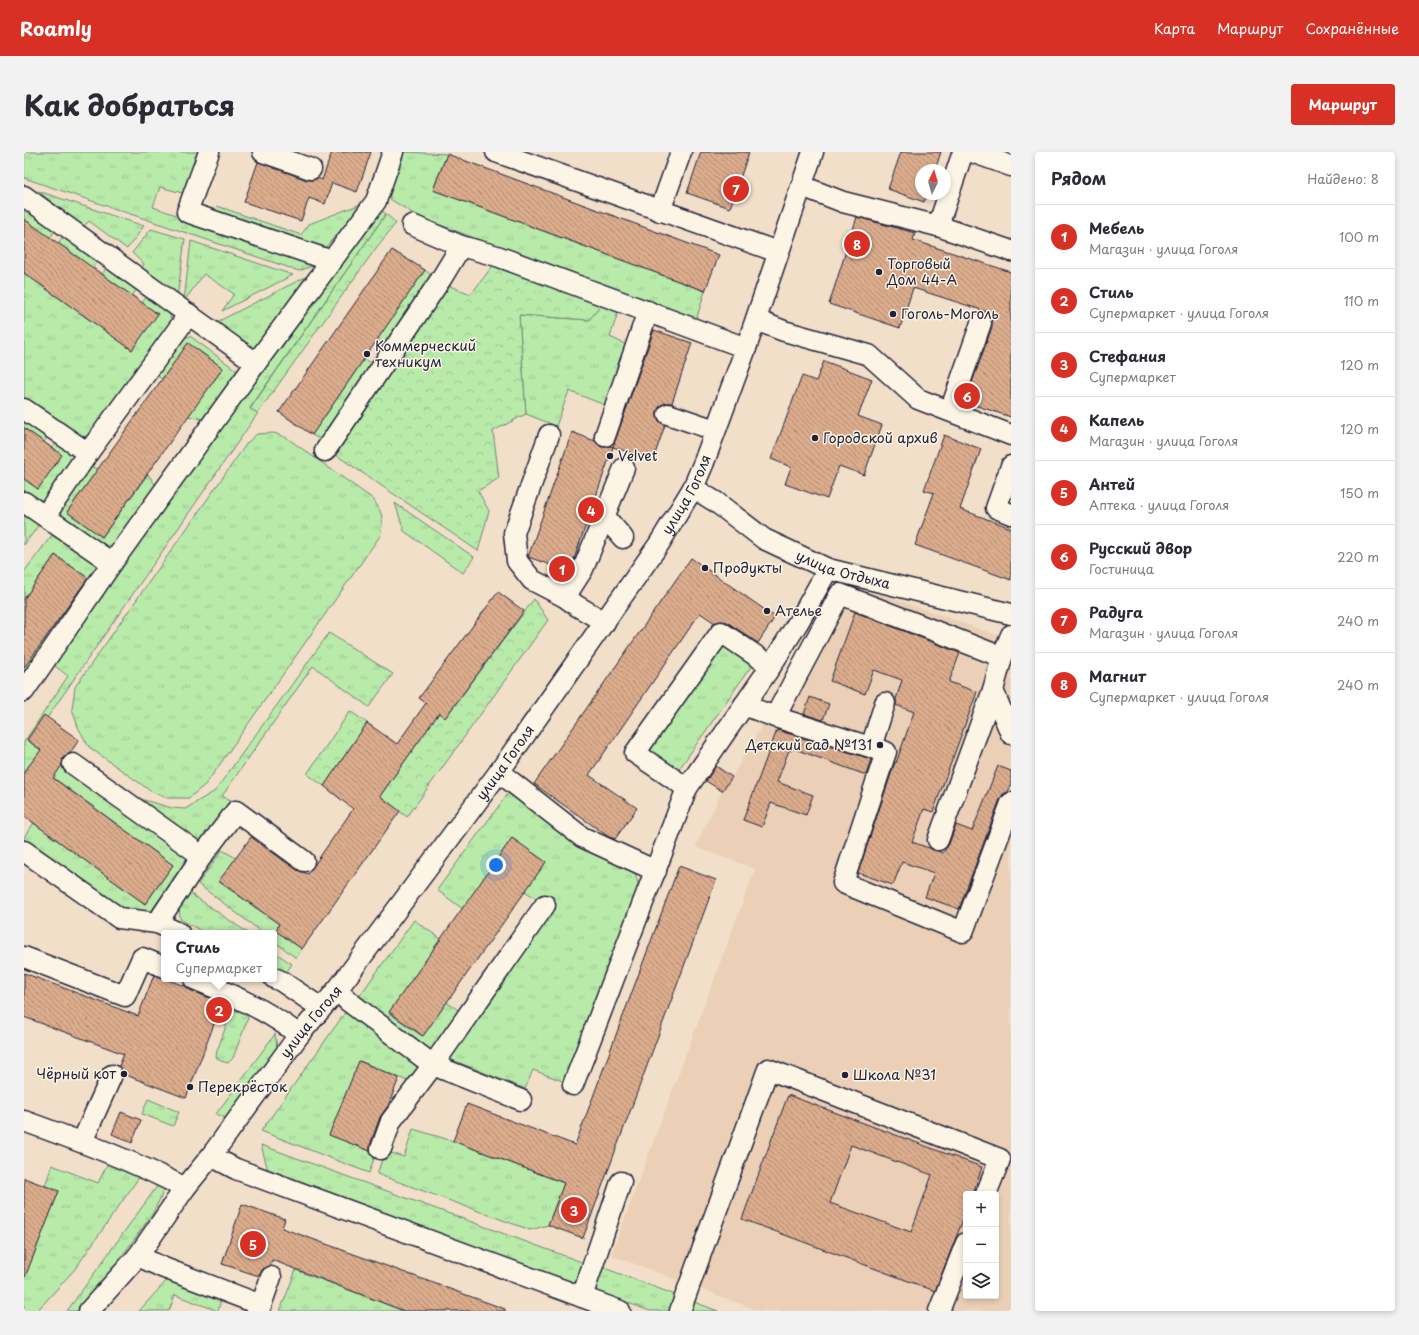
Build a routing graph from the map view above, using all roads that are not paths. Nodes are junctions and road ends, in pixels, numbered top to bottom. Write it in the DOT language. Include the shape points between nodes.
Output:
graph roads {
  1 [pos="209,152"];
  2 [pos="263,152"];
  3 [pos="393,152"];
  4 [pos="496,152"];
  5 [pos="682,152"];
  6 [pos="813,152"];
  7 [pos="963,152"];
  8 [pos="972,152"];
  9 [pos="522,156"];
  10 [pos="1011,166"];
  11 [pos="311,169"];
  12 [pos="802,186"];
  13 [pos="24,196"];
  14 [pos="660,211"];
  15 [pos="412,225"];
  16 [pos="938,226"];
  17 [pos="462,246"];
  18 [pos="778,252"];
  19 [pos="1011,252"];
  20 [pos="332,261"];
  21 [pos="648,311"];
  22 [pos="189,314"];
  23 [pos="756,320"];
  24 [pos="981,323"];
  25 [pos="746,348"];
  26 [pos="256,363"];
  27 [pos="24,409"];
  28 [pos="950,411"];
  29 [pos="668,414"];
  30 [pos="715,430"];
  31 [pos="549,435"];
  32 [pos="1011,435"];
  33 [pos="604,436"];
  34 [pos="325,451"];
  35 [pos="88,453"];
  36 [pos="1011,466"];
  37 [pos="624,468"];
  38 [pos="693,488"];
  39 [pos="24,502"];
  40 [pos="1011,514"];
  41 [pos="45,516"];
  42 [pos="605,517"];
  43 [pos="623,538"];
  44 [pos="112,563"];
  45 [pos="828,569"];
  46 [pos="565,597"];
  47 [pos="1011,614"];
  48 [pos="605,622"];
  49 [pos="1011,635"];
  50 [pos="1002,657"];
  51 [pos="771,666"];
  52 [pos="992,690"];
  53 [pos="24,691"];
  54 [pos="885,703"];
  55 [pos="744,705"];
  56 [pos="775,717"];
  57 [pos="1011,734"];
  58 [pos="870,747"];
  59 [pos="73,764"];
  60 [pos="499,772"];
  61 [pos="687,788"];
  62 [pos="1011,804"];
  63 [pos="938,840"];
  64 [pos="24,851"];
  65 [pos="202,856"];
  66 [pos="304,861"];
  67 [pos="656,871"];
  68 [pos="545,905"];
  69 [pos="157,923"];
  70 [pos="172,930"];
  71 [pos="24,957"];
  72 [pos="161,966"];
  73 [pos="277,979"];
  74 [pos="201,982"];
  75 [pos="337,990"];
  76 [pos="321,1008"];
  77 [pos="299,1035"];
  78 [pos="433,1065"];
  79 [pos="112,1075"];
  80 [pos="573,1085"];
  81 [pos="521,1100"];
  82 [pos="24,1121"];
  83 [pos="82,1142"];
  84 [pos="381,1149"];
  85 [pos="211,1156"];
  86 [pos="621,1182"];
  87 [pos="185,1188"];
  88 [pos="987,1191"];
  89 [pos="963,1251"];
  90 [pos="138,1256"];
  91 [pos="271,1277"];
  92 [pos="582,1297"];
  93 [pos="260,1308"];
  94 [pos="615,1310"];
  95 [pos="89,1311"];
  96 [pos="680,1311"];
  97 [pos="939,1311"];
  1 -- 20 [label="street" via="187,212"];
  2 -- 11 [label="street"];
  3 -- 20 [label="street" via="376,201"];
  4 -- 9 [label="street"];
  5 -- 14 [label="street"];
  6 -- 12 [label="street, улица Гоголя"];
  7 -- 16 [label="street"];
  8 -- 10 [label="street"];
  9 -- 14 [label="street"];
  12 -- 16 [label="street" via="843,202"];
  12 -- 18 [label="street, улица Гоголя"];
  13 -- 22 [label="street"];
  14 -- 18 [label="street"];
  15 -- 17 [label="street"];
  16 -- 19 [label="street"];
  17 -- 21 [label="street" via="497,256"];
  17 -- 34 [label="street"];
  18 -- 23 [label="street, улица Гоголя"];
  20 -- 26 [label="street"];
  21 -- 25 [label="street"];
  21 -- 33 [label="street"];
  22 -- 26 [label="street"];
  22 -- 35 [label="street"];
  23 -- 25 [label="street, улица Гоголя"];
  23 -- 28 [label="street" via="784,331 869,355 918,399"];
  24 -- 28 [label="street"];
  25 -- 30 [label="street, улица Гоголя"];
  26 -- 44 [label="street"];
  27 -- 35 [label="street"];
  28 -- 32 [label="street"];
  29 -- 30 [label="street"];
  30 -- 38 [label="street, улица Гоголя"];
  31 -- 46 [label="street" via="514,533 518,561 532,580"];
  35 -- 41 [label="street"];
  36 -- 40 [label="street" via="996,508"];
  37 -- 42 [label="street"];
  38 -- 45 [label="street, улица Отдыха" via="716,502 764,539"];
  38 -- 48 [label="street, улица Гоголя" via="660,544"];
  39 -- 41 [label="street"];
  41 -- 44 [label="street"];
  42 -- 43 [label="street"];
  42 -- 46 [label="street" via="583,569"];
  44 -- 53 [label="street"];
  45 -- 47 [label="street, улица Отдыха"];
  45 -- 51 [label="street"];
  46 -- 48 [label="street"];
  48 -- 60 [label="street, улица Гоголя"];
  49 -- 50 [label="street"];
  50 -- 52 [label="street"];
  50 -- 56 [label="street" via="840,594"];
  51 -- 55 [label="street"];
  51 -- 61 [label="street" via="721,632 635,753"];
  52 -- 57 [label="street"];
  52 -- 63 [label="street"];
  54 -- 58 [label="street"];
  55 -- 56 [label="street"];
  55 -- 61 [label="street"];
  56 -- 58 [label="street"];
  58 -- 62 [label="street" via="886,752 843,883 964,932"];
  59 -- 65 [label="street"];
  60 -- 67 [label="street" via="582,837"];
  60 -- 75 [label="street, улица Гоголя"];
  61 -- 67 [label="street"];
  64 -- 69 [label="street" via="119,918"];
  65 -- 66 [label="street" via="236,811"];
  65 -- 69 [label="street"];
  67 -- 80 [label="street"];
  68 -- 78 [label="street"];
  69 -- 70 [label="street"];
  71 -- 72 [label="street" via="125,996 142,958"];
  73 -- 76 [label="street"];
  74 -- 77 [label="street" via="231,994 280,1020"];
  75 -- 76 [label="street, улица Гоголя"];
  75 -- 78 [label="street"];
  76 -- 77 [label="street, улица Гоголя"];
  77 -- 85 [label="street, улица Гоголя"];
  78 -- 81 [label="street"];
  78 -- 84 [label="street" via="391,1121"];
  79 -- 83 [label="street"];
  82 -- 83 [label="street"];
  83 -- 87 [label="street" via="159,1174"];
  85 -- 87 [label="street, улица Гоголя"];
  85 -- 92 [label="street" via="236,1169"];
  86 -- 92 [label="street"];
  87 -- 90 [label="street, улица Гоголя"];
  88 -- 96 [label="street" via="1000,1159 768,1069"];
  89 -- 97 [label="street"];
  90 -- 93 [label="street"];
  90 -- 95 [label="street, улица Гоголя"];
  91 -- 93 [label="street"];
  92 -- 94 [label="street"];
}
